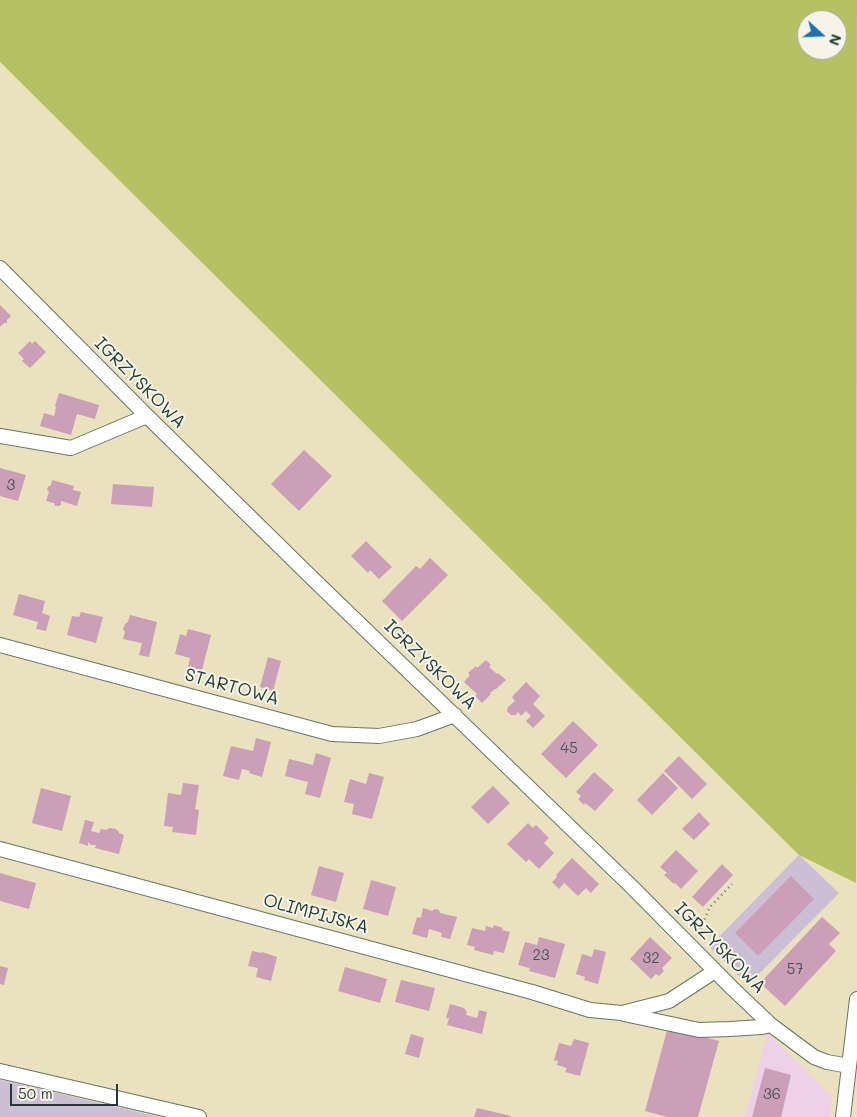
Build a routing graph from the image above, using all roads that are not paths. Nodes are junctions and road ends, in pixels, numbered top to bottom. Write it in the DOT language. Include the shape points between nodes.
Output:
graph roads {
  1 [pos="0,268"];
  2 [pos="147,416"];
  3 [pos="0,436"];
  4 [pos="0,645"];
  5 [pos="455,715"];
  6 [pos="0,849"];
  7 [pos="715,971"];
  8 [pos="857,999"];
  9 [pos="622,1013"];
  10 [pos="771,1025"];
  11 [pos="849,1066"];
  12 [pos="0,1071"];
  13 [pos="199,1117"];
  14 [pos="843,1117"];
  1 -- 2 [label="street, IGRZYSKOWA"];
  2 -- 3 [label="street" via="71,448"];
  2 -- 5 [label="street, IGRZYSKOWA"];
  4 -- 5 [label="street, STARTOWA" via="332,734 379,736"];
  5 -- 7 [label="street, IGRZYSKOWA"];
  6 -- 9 [label="street, OLIMPIJSKA" via="590,1010"];
  7 -- 9 [label="street, OLIMPIJSKA" via="668,1001"];
  7 -- 10 [label="street, IGRZYSKOWA"];
  8 -- 11 [label="street"];
  9 -- 10 [label="street, OLIMPIJSKA" via="700,1030"];
  10 -- 11 [label="street, IGRZYSKOWA" via="814,1057"];
  11 -- 14 [label="street"];
  12 -- 13 [label="street"];
}
